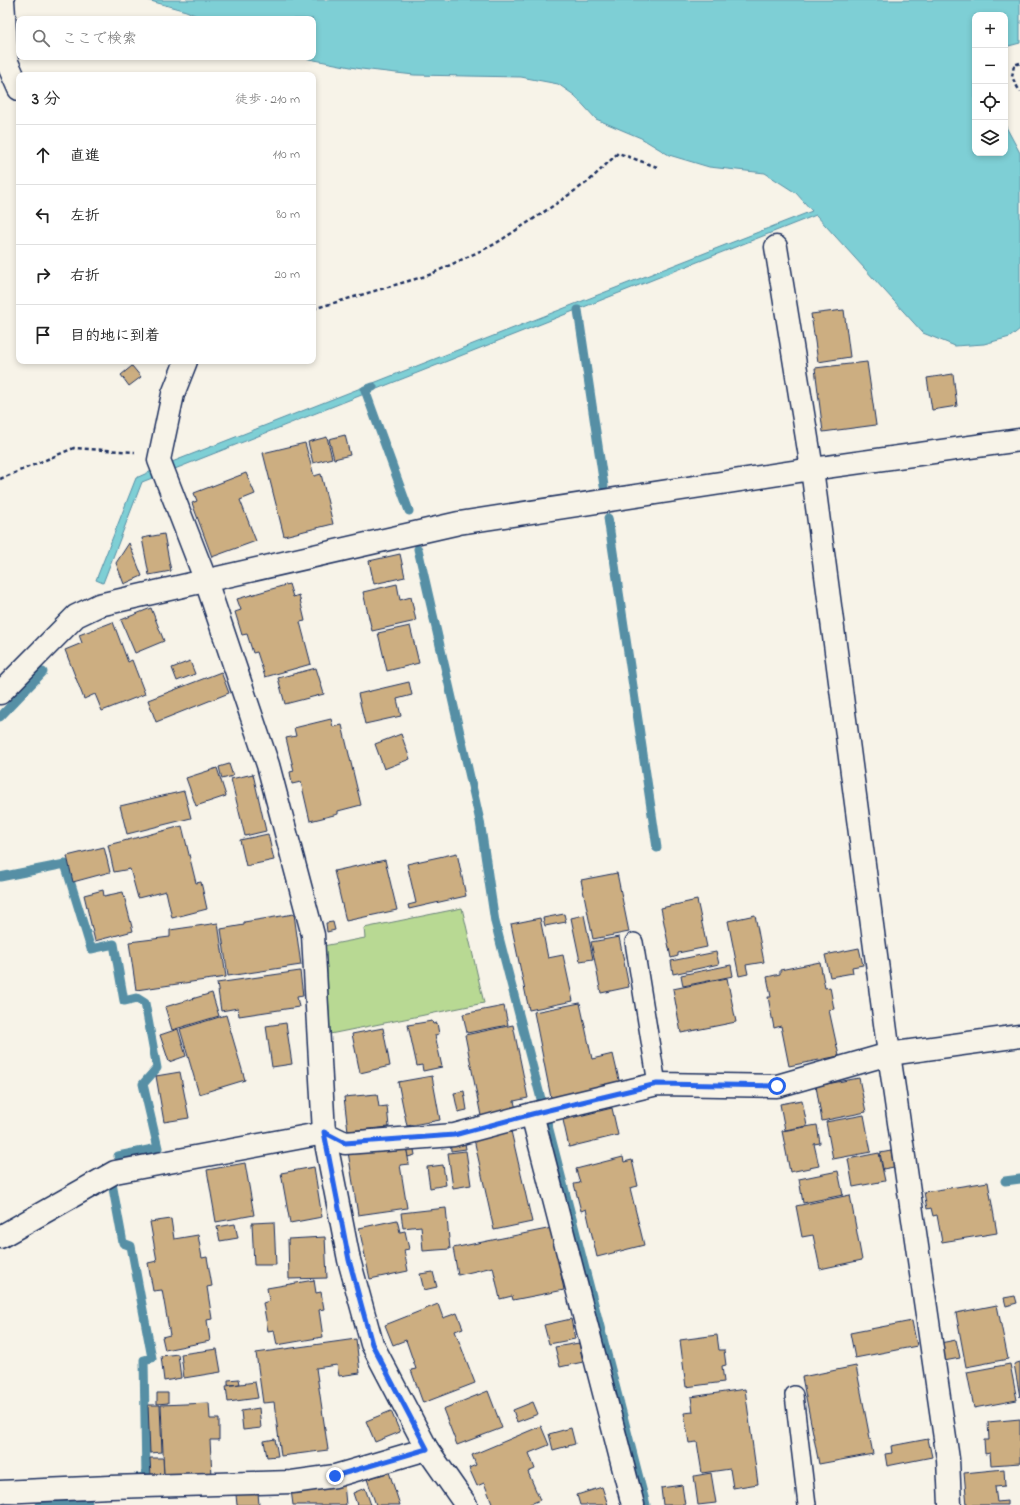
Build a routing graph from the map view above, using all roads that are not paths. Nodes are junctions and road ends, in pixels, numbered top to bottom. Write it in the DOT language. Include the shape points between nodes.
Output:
graph roads {
  1 [pos="3,0"];
  2 [pos="16,82"];
  3 [pos="776,247"];
  4 [pos="185,364"];
  5 [pos="1020,440"];
  6 [pos="812,469"];
  7 [pos="206,581"];
  8 [pos="0,693"];
  9 [pos="634,942"];
  10 [pos="1020,1036"];
  11 [pos="889,1054"];
  12 [pos="657,1084"];
  13 [pos="532,1114"];
  14 [pos="324,1132"];
  15 [pos="0,1237"];
  16 [pos="794,1395"];
  17 [pos="427,1449"];
  18 [pos="0,1492"];
  19 [pos="466,1505"];
  20 [pos="633,1505"];
  21 [pos="807,1505"];
  22 [pos="950,1505"];
  1 -- 2 [label="street" via="7,62"];
  3 -- 6 [label="street"];
  4 -- 7 [label="street" via="173,394 160,457 167,482"];
  5 -- 6 [label="street"];
  6 -- 7 [label="street" via="459,523"];
  6 -- 11 [label="street"];
  7 -- 8 [label="street" via="99,605 76,616"];
  7 -- 14 [label="street" via="268,765 313,934"];
  9 -- 12 [label="lane"];
  10 -- 11 [label="street"];
  11 -- 12 [label="street" via="777,1086"];
  11 -- 22 [label="street" via="948,1459"];
  12 -- 13 [label="street"];
  13 -- 14 [label="street" via="454,1135 345,1143"];
  13 -- 20 [label="street"];
  14 -- 15 [label="street" via="115,1172"];
  14 -- 17 [label="street" via="349,1260 372,1344"];
  16 -- 21 [label="lane"];
  17 -- 18 [label="street" via="335,1476 292,1482"];
  17 -- 19 [label="street"];
}
